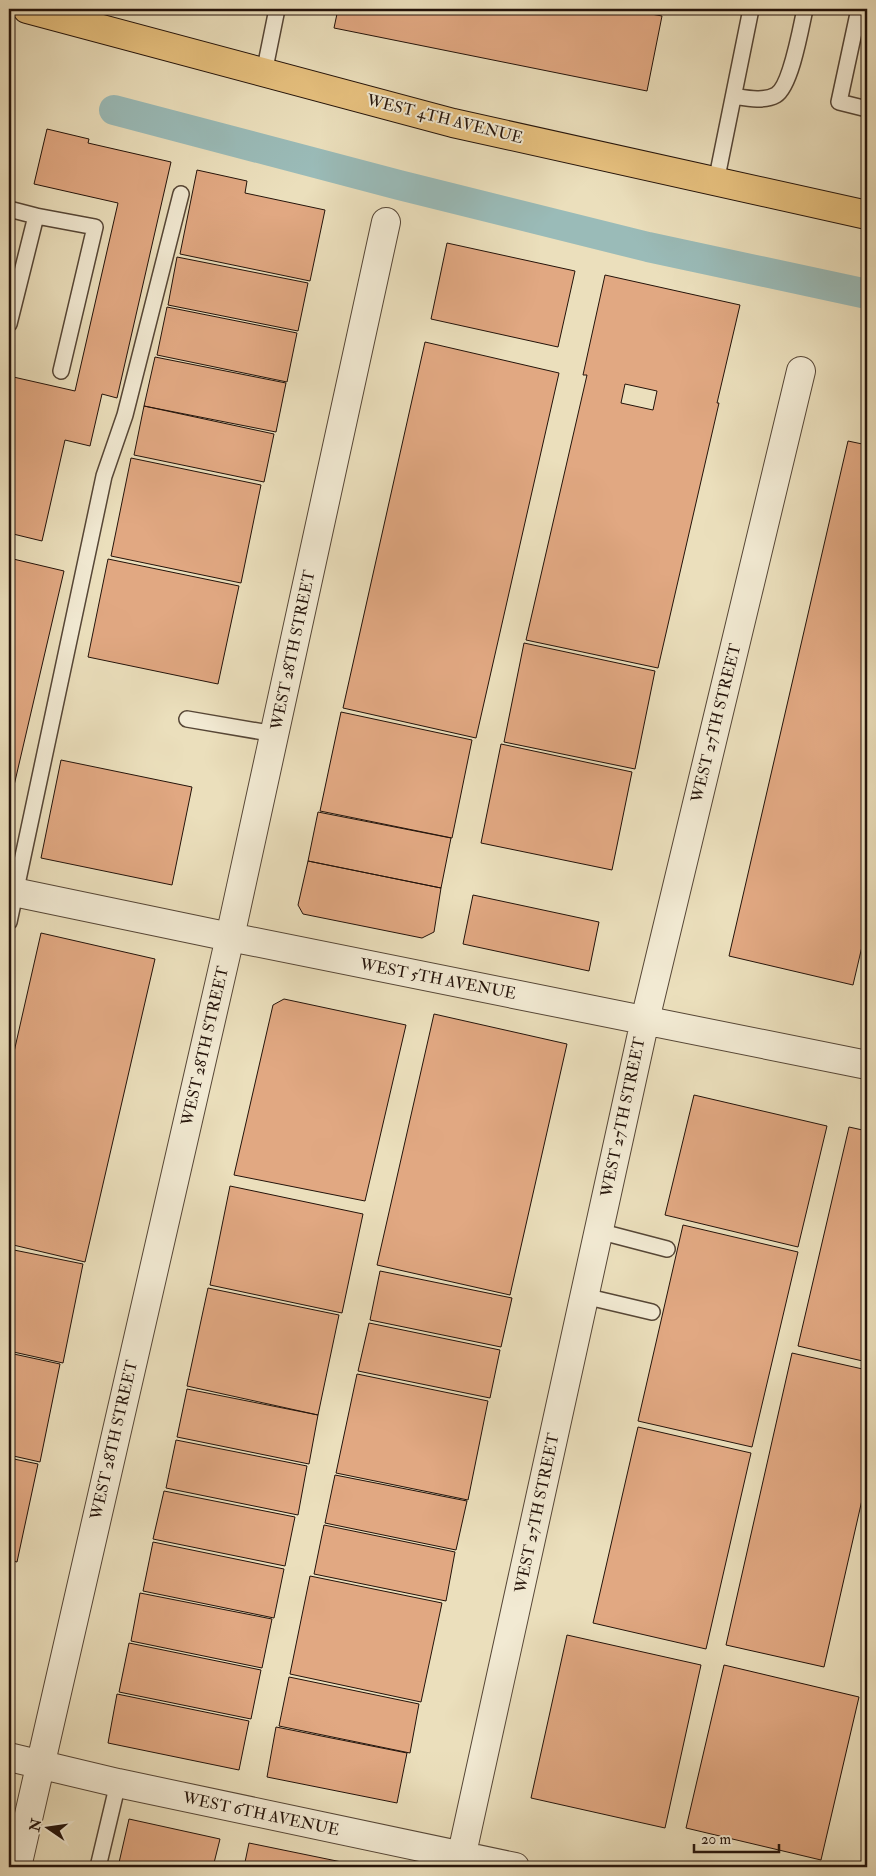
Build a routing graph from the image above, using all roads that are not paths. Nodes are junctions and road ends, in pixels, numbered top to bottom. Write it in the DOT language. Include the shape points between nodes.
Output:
graph roads {
  1 [pos="27,9"];
  2 [pos="278,9"];
  3 [pos="751,9"];
  4 [pos="805,9"];
  5 [pos="859,9"];
  6 [pos="264,73"];
  7 [pos="734,96"];
  8 [pos="867,108"];
  9 [pos="716,182"];
  10 [pos="181,194"];
  11 [pos="9,209"];
  12 [pos="867,215"];
  13 [pos="36,216"];
  14 [pos="386,222"];
  15 [pos="9,324"];
  16 [pos="61,371"];
  17 [pos="801,371"];
  18 [pos="187,719"];
  19 [pos="275,734"];
  20 [pos="12,891"];
  21 [pos="9,922"];
  22 [pos="230,937"];
  23 [pos="644,1020"];
  24 [pos="867,1065"];
  25 [pos="598,1231"];
  26 [pos="667,1249"];
  27 [pos="584,1296"];
  28 [pos="652,1312"];
  29 [pos="9,1757"];
  30 [pos="40,1764"];
  31 [pos="118,1783"];
  32 [pos="460,1862"];
  33 [pos="17,1867"];
  34 [pos="98,1867"];
  35 [pos="514,1867"];
  1 -- 6 [label="main road, WEST 4TH AVENUE"];
  2 -- 6 [label="lane"];
  3 -- 7 [label="lane"];
  4 -- 7 [label="lane" via="783,88 775,96 758,99"];
  5 -- 8 [label="lane" via="839,102"];
  6 -- 9 [label="main road, WEST 4TH AVENUE" via="453,123"];
  7 -- 9 [label="lane"];
  9 -- 12 [label="main road, WEST 4TH AVENUE"];
  10 -- 20 [label="lane" via="126,415 104,476"];
  11 -- 13 [label="lane"];
  13 -- 15 [label="lane"];
  13 -- 16 [label="lane" via="95,227"];
  14 -- 19 [label="street, WEST 28TH STREET"];
  17 -- 23 [label="street, WEST 27TH STREET"];
  18 -- 19 [label="lane"];
  19 -- 22 [label="street, WEST 28TH STREET"];
  20 -- 21 [label="lane"];
  20 -- 22 [label="street, WEST 5TH AVENUE"];
  22 -- 23 [label="street, WEST 5TH AVENUE"];
  22 -- 30 [label="street, WEST 28TH STREET"];
  23 -- 24 [label="street, WEST 5TH AVENUE"];
  23 -- 25 [label="street, WEST 27TH STREET"];
  25 -- 26 [label="lane"];
  25 -- 27 [label="street, WEST 27TH STREET"];
  27 -- 28 [label="lane"];
  27 -- 32 [label="street, WEST 27TH STREET"];
  29 -- 30 [label="street, WEST 6TH AVENUE"];
  30 -- 31 [label="street, WEST 6TH AVENUE"];
  30 -- 33 [label="street, WEST 28TH STREET"];
  31 -- 32 [label="street, WEST 6TH AVENUE"];
  31 -- 34 [label="lane"];
  32 -- 35 [label="street, WEST 6TH AVENUE"];
}
